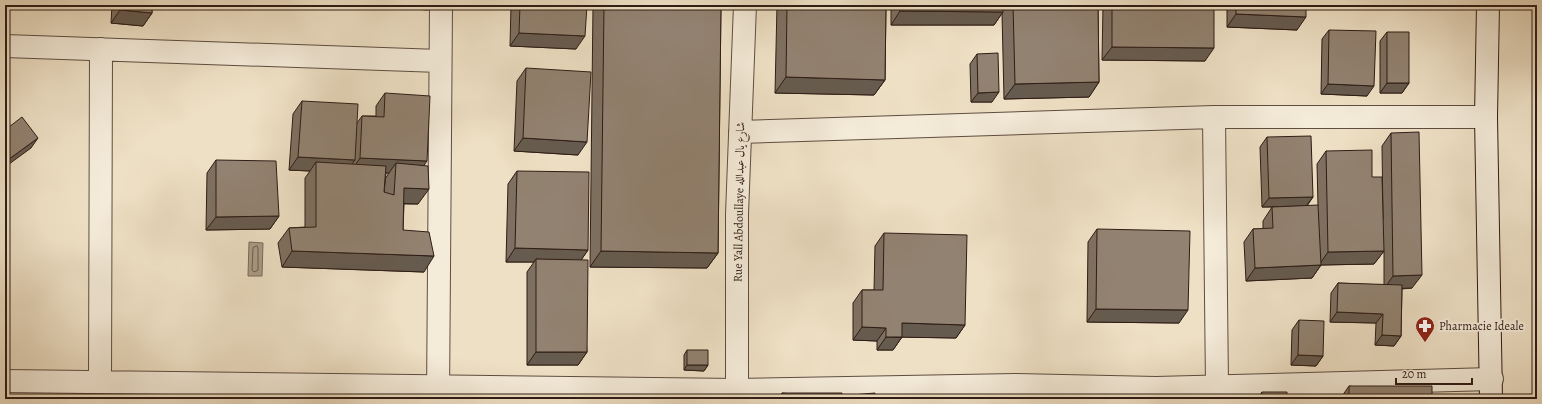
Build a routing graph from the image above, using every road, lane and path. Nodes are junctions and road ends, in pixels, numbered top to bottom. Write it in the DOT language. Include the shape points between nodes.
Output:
graph roads {
  1 [pos="440,5"];
  2 [pos="745,5"];
  3 [pos="1488,5"];
  4 [pos="5,46"];
  5 [pos="101,49"];
  6 [pos="440,61"];
  7 [pos="1214,117"];
  8 [pos="1486,117"];
  9 [pos="740,132"];
  10 [pos="5,381"];
  11 [pos="100,382"];
  12 [pos="1217,386"];
  13 [pos="1492,389"];
  14 [pos="1016,392"];
  15 [pos="438,393"];
  16 [pos="737,394"];
  1 -- 6 [label="street"];
  2 -- 9 [label="street, Rue Yall Abdoullaye شارع يال عبدالله"];
  3 -- 8 [label="street"];
  4 -- 5 [label="street"];
  5 -- 6 [label="street"];
  5 -- 11 [label="street"];
  6 -- 15 [label="street"];
  7 -- 8 [label="street"];
  7 -- 9 [label="street"];
  7 -- 12 [label="street"];
  8 -- 13 [label="street"];
  9 -- 16 [label="street, Rue Yall Abdoullaye شارع يال عبدالله" via="737,214"];
  10 -- 11 [label="street"];
  11 -- 15 [label="street"];
  12 -- 13 [label="street"];
  12 -- 14 [label="street"];
  14 -- 16 [label="street"];
  15 -- 16 [label="street"];
}
